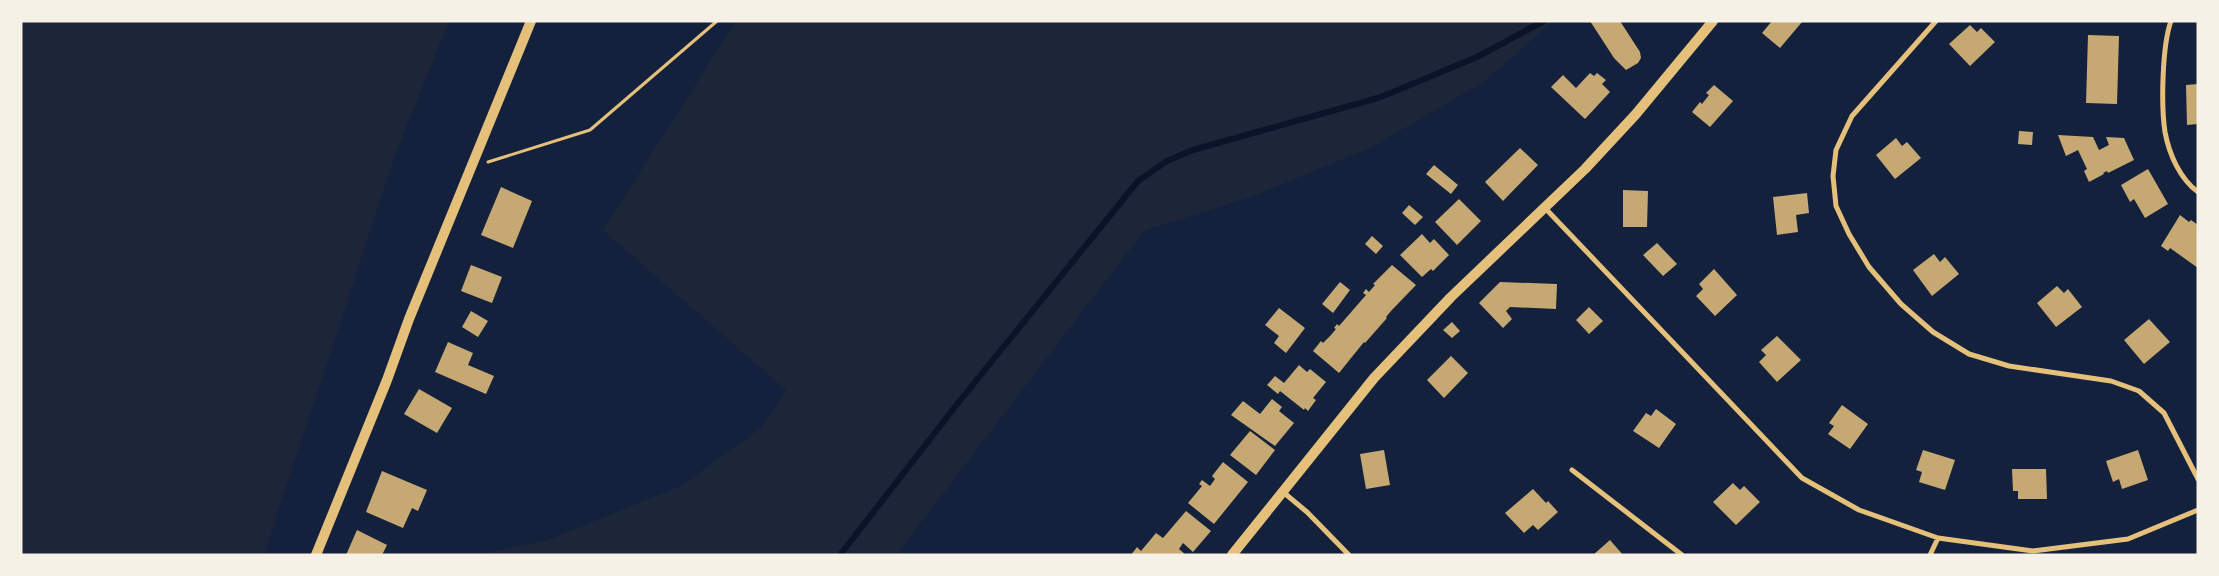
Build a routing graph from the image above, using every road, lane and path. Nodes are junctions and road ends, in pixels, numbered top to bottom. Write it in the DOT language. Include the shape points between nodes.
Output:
graph roads {
  1 [pos="531,21"];
  2 [pos="717,21"];
  3 [pos="1713,21"];
  4 [pos="1936,21"];
  5 [pos="2171,21"];
  6 [pos="471,168"];
  7 [pos="2198,192"];
  8 [pos="1545,208"];
  9 [pos="1572,470"];
  10 [pos="2198,479"];
  11 [pos="1282,492"];
  12 [pos="2198,510"];
  13 [pos="1938,538"];
  14 [pos="316,555"];
  15 [pos="1232,555"];
  16 [pos="1349,555"];
  17 [pos="1682,555"];
  18 [pos="1930,555"];
  1 -- 6 [label="main road"];
  2 -- 6 [label="path" via="590,130"];
  3 -- 8 [label="main road" via="1636,114"];
  4 -- 10 [label="street" via="1852,116 1836,150 1833,176 1836,206 1849,234 1869,267 1901,304 1933,332 1969,354 2009,366 2111,381 2139,391 2164,413"];
  5 -- 7 [label="street" via="2164,72 2165,133 2176,166"];
  6 -- 14 [label="main road"];
  8 -- 11 [label="main road" via="1451,297 1374,378"];
  8 -- 13 [label="street" via="1802,478 1859,510"];
  9 -- 17 [label="street"];
  11 -- 15 [label="main road"];
  11 -- 16 [label="street" via="1307,512"];
  12 -- 13 [label="street" via="2128,539 2033,551"];
  13 -- 18 [label="street"];
}
